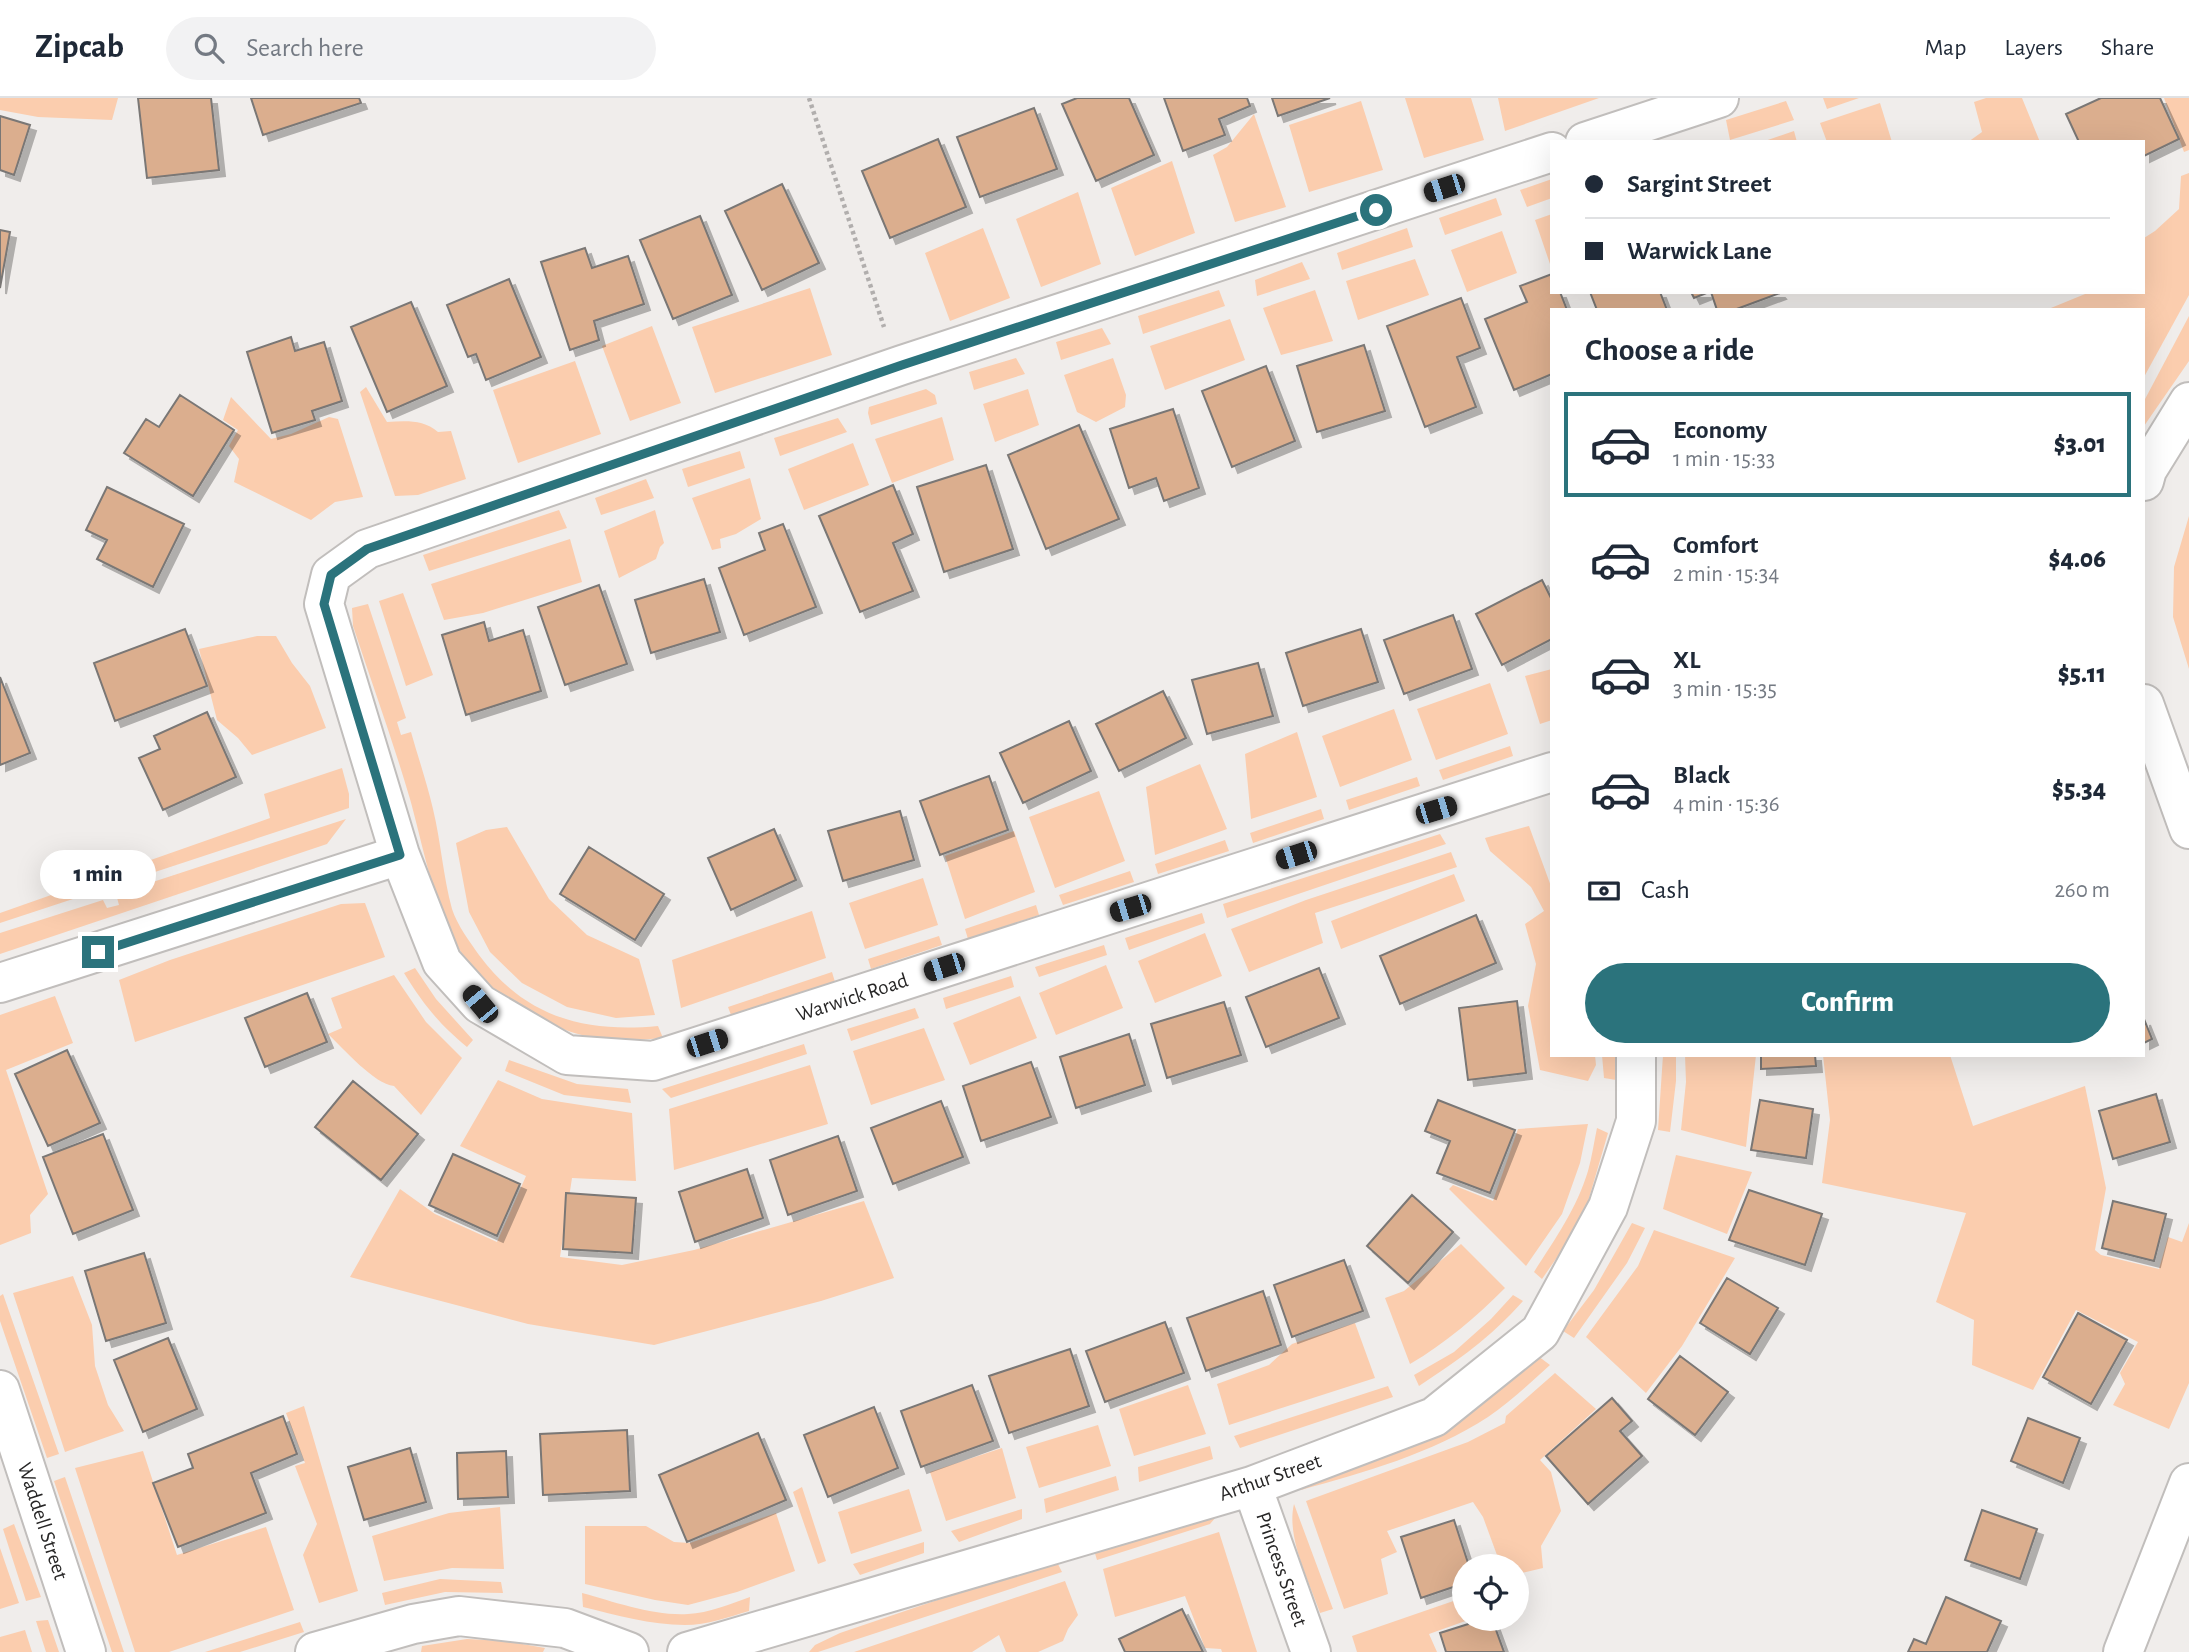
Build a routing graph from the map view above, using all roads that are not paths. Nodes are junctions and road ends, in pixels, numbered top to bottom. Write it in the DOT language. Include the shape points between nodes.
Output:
graph roads {
  1 [pos="1719,98"];
  2 [pos="1591,140"];
  3 [pos="1550,153"];
  4 [pos="2189,402"];
  5 [pos="2145,477"];
  6 [pos="2145,707"];
  7 [pos="1550,773"];
  8 [pos="2189,829"];
  9 [pos="400,855"];
  10 [pos="0,983"];
  11 [pos="1636,1057"];
  12 [pos="0,1390"];
  13 [pos="2189,1483"];
  14 [pos="1252,1486"];
  15 [pos="86,1652"];
  16 [pos="315,1652"];
  17 [pos="629,1652"];
  18 [pos="687,1652"];
  19 [pos="1311,1652"];
  20 [pos="2123,1652"];
  1 -- 2 [label="street"];
  3 -- 9 [label="street, Warwick Road" via="902,365 367,549 331,575 324,604"];
  4 -- 5 [label="street"];
  6 -- 8 [label="street"];
  7 -- 9 [label="street, Warwick Road" via="653,1061 567,1055 480,1004 443,962"];
  9 -- 10 [label="street"];
  11 -- 14 [label="street, Arthur Street" via="1636,1121 1608,1207 1539,1332 1434,1417"];
  12 -- 15 [label="street, Waddell Street"];
  13 -- 20 [label="street"];
  14 -- 18 [label="street, Arthur Street"];
  14 -- 19 [label="street, Princess Street"];
  16 -- 17 [label="street" via="402,1626 459,1616 565,1628"];
}
